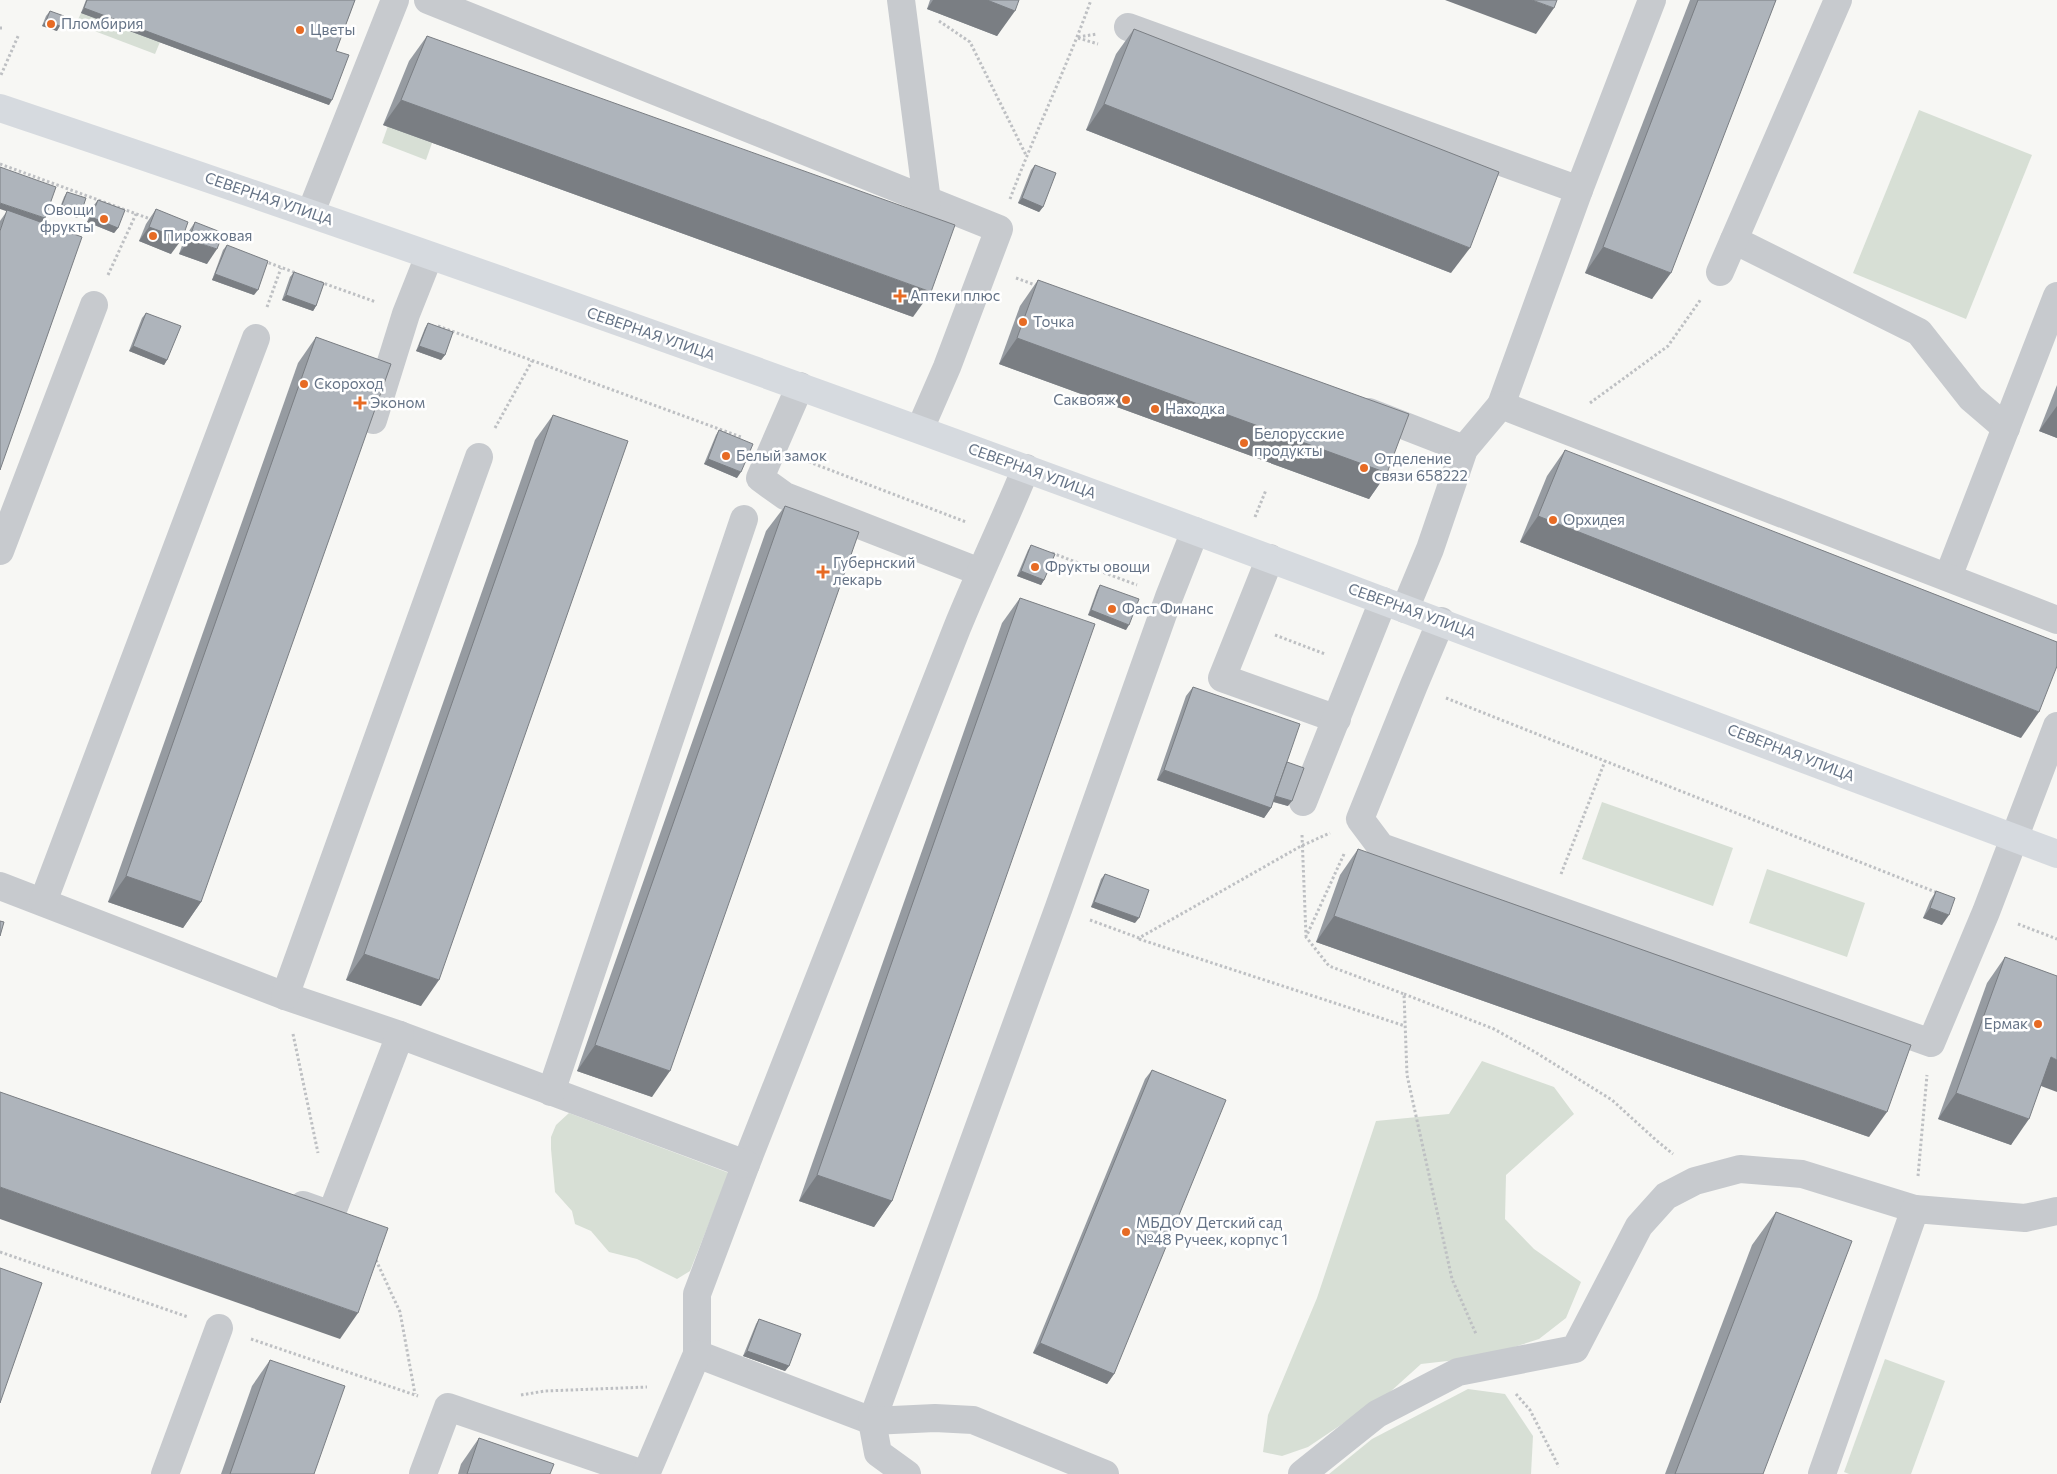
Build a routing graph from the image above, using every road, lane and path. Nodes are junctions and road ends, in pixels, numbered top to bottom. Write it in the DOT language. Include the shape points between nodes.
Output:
graph roads {
  1 [pos="395,0"];
  2 [pos="428,0"];
  3 [pos="901,0"];
  4 [pos="1091,0"];
  5 [pos="1652,0"];
  6 [pos="1838,0"];
  7 [pos="931,16"];
  8 [pos="1128,27"];
  9 [pos="19,34"];
  10 [pos="0,78"];
  11 [pos="0,108"];
  12 [pos="1026,156"];
  13 [pos="1579,190"];
  14 [pos="927,201"];
  15 [pos="311,212"];
  16 [pos="136,214"];
  17 [pos="998,229"];
  18 [pos="1734,240"];
  19 [pos="428,256"];
  20 [pos="281,268"];
  21 [pos="984,268"];
  22 [pos="1720,272"];
  23 [pos="1046,289"];
  24 [pos="2057,296"];
  25 [pos="94,305"];
  26 [pos="256,338"];
  27 [pos="532,361"];
  28 [pos="800,386"];
  29 [pos="1344,402"];
  30 [pos="1501,405"];
  31 [pos="372,420"];
  32 [pos="1558,427"];
  33 [pos="2006,428"];
  34 [pos="920,430"];
  35 [pos="1464,449"];
  36 [pos="479,457"];
  37 [pos="1026,468"];
  38 [pos="744,519"];
  39 [pos="1195,531"];
  40 [pos="0,551"];
  41 [pos="1270,558"];
  42 [pos="980,572"];
  43 [pos="1948,577"];
  44 [pos="1394,605"];
  45 [pos="2057,620"];
  46 [pos="1441,621"];
  47 [pos="1336,719"];
  48 [pos="2057,726"];
  49 [pos="1604,761"];
  50 [pos="1303,802"];
  51 [pos="1360,819"];
  52 [pos="2014,837"];
  53 [pos="1301,846"];
  54 [pos="2057,854"];
  55 [pos="0,886"];
  56 [pos="43,902"];
  57 [pos="1548,906"];
  58 [pos="1059,907"];
  59 [pos="1306,937"];
  60 [pos="1138,938"];
  61 [pos="1404,994"];
  62 [pos="285,996"];
  63 [pos="1405,1026"];
  64 [pos="400,1036"];
  65 [pos="1931,1043"];
  66 [pos="550,1092"];
  67 [pos="319,1158"];
  68 [pos="746,1164"];
  69 [pos="1706,1178"];
  70 [pos="276,1195"];
  71 [pos="1915,1209"];
  72 [pos="2057,1211"];
  73 [pos="0,1252"];
  74 [pos="372,1252"];
  75 [pos="219,1328"];
  76 [pos="696,1354"];
  77 [pos="1490,1366"];
  78 [pos="683,1386"];
  79 [pos="415,1395"];
  80 [pos="516,1396"];
  81 [pos="448,1406"];
  82 [pos="872,1421"];
  83 [pos="1559,1467"];
  84 [pos="166,1474"];
  85 [pos="423,1474"];
  86 [pos="644,1474"];
  87 [pos="907,1474"];
  88 [pos="1106,1474"];
  89 [pos="1302,1474"];
  90 [pos="1822,1474"];
  1 -- 15 [label="lane"];
  2 -- 14 [label="lane"];
  3 -- 14 [label="lane"];
  4 -- 12 [label="path"];
  5 -- 13 [label="lane"];
  6 -- 18 [label="lane"];
  7 -- 12 [label="path" via="970,42"];
  8 -- 13 [label="lane"];
  9 -- 10 [label="path"];
  11 -- 15 [label="main road, СЕВЕРНАЯ УЛИЦА"];
  12 -- 17 [label="path"];
  13 -- 30 [label="lane"];
  14 -- 17 [label="lane"];
  15 -- 19 [label="main road, СЕВЕРНАЯ УЛИЦА"];
  16 -- 25 [label="path"];
  17 -- 21 [label="lane"];
  18 -- 22 [label="lane"];
  18 -- 33 [label="lane" via="1919,332 1971,398"];
  19 -- 28 [label="main road, СЕВЕРНАЯ УЛИЦА"];
  19 -- 31 [label="lane"];
  20 -- 26 [label="path"];
  21 -- 23 [label="path"];
  21 -- 34 [label="lane"];
  22 -- 32 [label="path" via="1668,346"];
  24 -- 33 [label="lane"];
  25 -- 40 [label="lane"];
  26 -- 56 [label="lane"];
  27 -- 36 [label="path"];
  28 -- 34 [label="main road, СЕВЕРНАЯ УЛИЦА"];
  28 -- 42 [label="lane" via="760,478 785,496"];
  29 -- 35 [label="lane"];
  30 -- 32 [label="lane"];
  30 -- 35 [label="lane"];
  32 -- 43 [label="lane"];
  33 -- 43 [label="lane"];
  34 -- 37 [label="main road, СЕВЕРНАЯ УЛИЦА"];
  35 -- 44 [label="lane" via="1430,549"];
  36 -- 62 [label="lane"];
  37 -- 39 [label="main road, СЕВЕРНАЯ УЛИЦА"];
  37 -- 42 [label="lane"];
  38 -- 66 [label="lane"];
  39 -- 41 [label="main road, СЕВЕРНАЯ УЛИЦА"];
  39 -- 58 [label="lane"];
  41 -- 44 [label="main road, СЕВЕРНАЯ УЛИЦА"];
  41 -- 47 [label="lane" via="1222,678"];
  42 -- 68 [label="lane"];
  43 -- 45 [label="lane"];
  44 -- 46 [label="main road, СЕВЕРНАЯ УЛИЦА"];
  44 -- 47 [label="lane"];
  46 -- 51 [label="lane"];
  46 -- 52 [label="main road, СЕВЕРНАЯ УЛИЦА"];
  47 -- 50 [label="lane"];
  48 -- 52 [label="lane"];
  49 -- 57 [label="path"];
  50 -- 53 [label="path"];
  51 -- 57 [label="lane" via="1381,847"];
  51 -- 59 [label="path"];
  52 -- 54 [label="main road, СЕВЕРНАЯ УЛИЦА"];
  52 -- 65 [label="lane"];
  53 -- 59 [label="path"];
  53 -- 60 [label="path"];
  55 -- 56 [label="lane"];
  56 -- 62 [label="lane"];
  57 -- 65 [label="lane"];
  58 -- 60 [label="path"];
  58 -- 82 [label="lane"];
  59 -- 61 [label="path" via="1329,966"];
  60 -- 63 [label="path"];
  61 -- 63 [label="path"];
  61 -- 69 [label="path" via="1494,1030 1535,1052 1612,1100 1657,1141"];
  62 -- 64 [label="lane"];
  62 -- 67 [label="path"];
  63 -- 77 [label="path" via="1407,1075 1452,1279"];
  64 -- 66 [label="lane"];
  64 -- 70 [label="lane" via="331,1215"];
  65 -- 71 [label="path"];
  66 -- 68 [label="lane"];
  68 -- 76 [label="lane" via="697,1294"];
  69 -- 71 [label="lane" via="1740,1169 1802,1174"];
  69 -- 77 [label="lane" via="1666,1196 1638,1226 1575,1349"];
  71 -- 72 [label="lane" via="2025,1218"];
  71 -- 90 [label="lane"];
  73 -- 75 [label="path"];
  74 -- 79 [label="path" via="400,1312"];
  75 -- 79 [label="path"];
  75 -- 84 [label="lane"];
  76 -- 78 [label="lane"];
  76 -- 82 [label="lane"];
  77 -- 83 [label="path" via="1530,1410"];
  77 -- 89 [label="lane" via="1458,1372 1377,1414"];
  78 -- 80 [label="path" via="545,1391"];
  78 -- 86 [label="lane"];
  79 -- 81 [label="path"];
  81 -- 85 [label="lane"];
  81 -- 86 [label="lane"];
  82 -- 87 [label="lane" via="878,1453"];
  82 -- 88 [label="lane" via="973,1420"];
}
